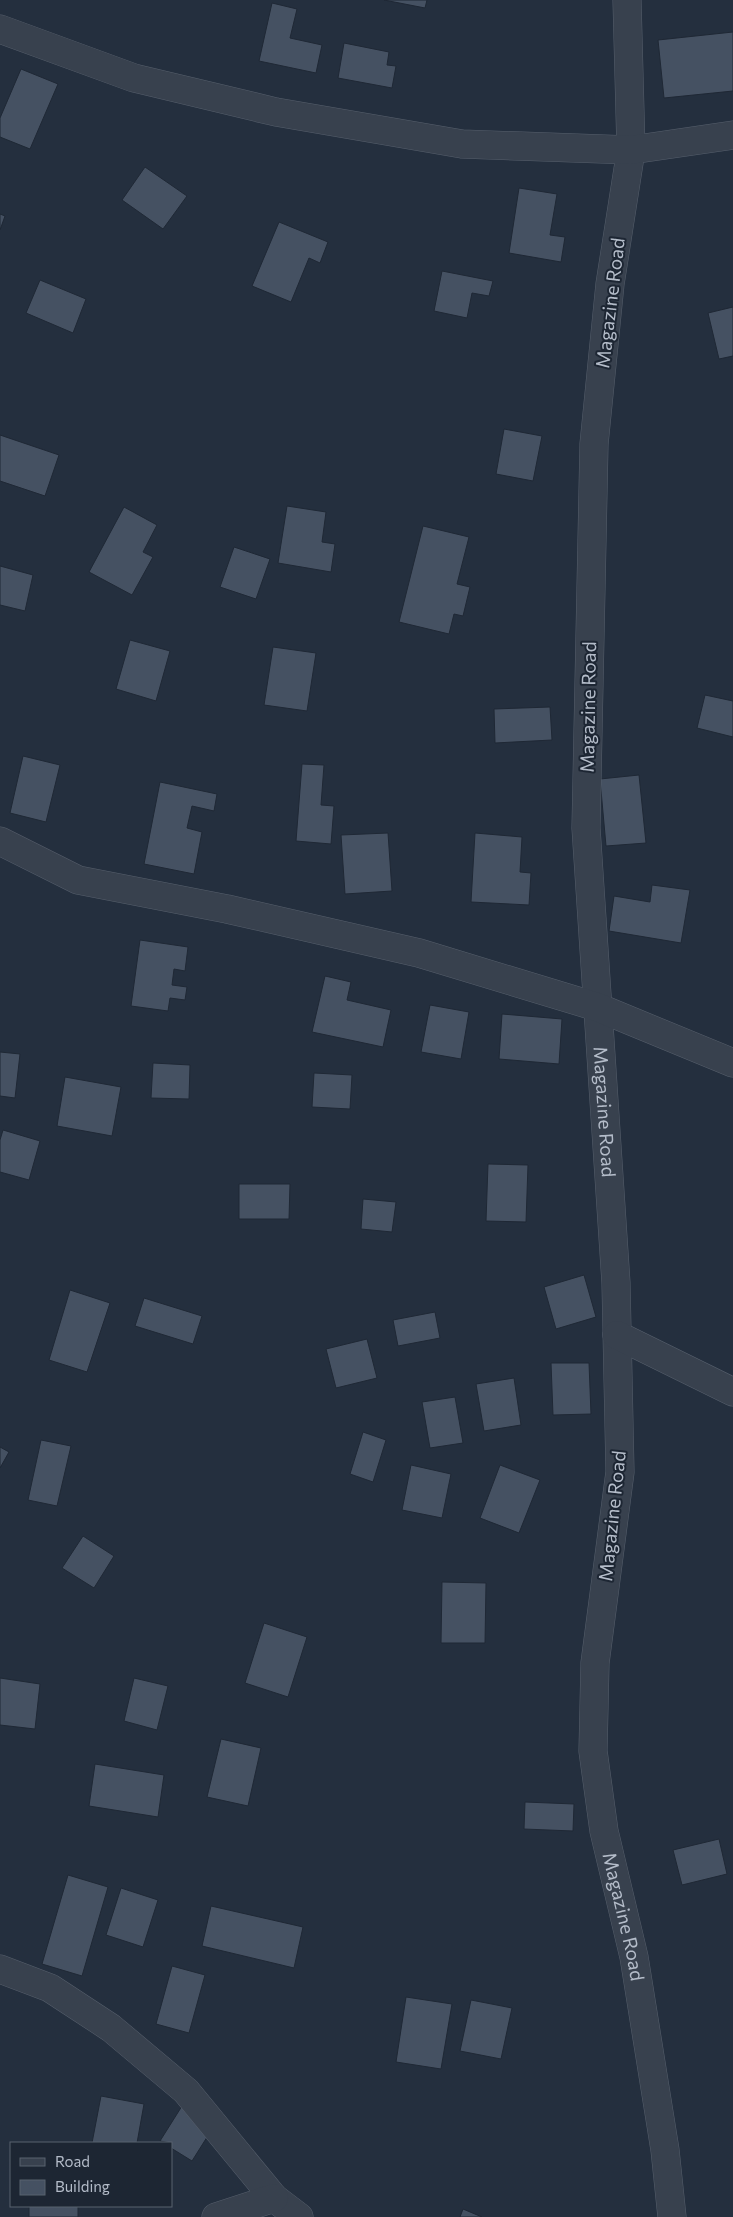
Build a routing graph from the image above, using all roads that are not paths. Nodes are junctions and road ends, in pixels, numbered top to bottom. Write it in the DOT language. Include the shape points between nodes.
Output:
graph roads {
  1 [pos="627,0"];
  2 [pos="0,29"];
  3 [pos="733,135"];
  4 [pos="631,150"];
  5 [pos="0,841"];
  6 [pos="597,1007"];
  7 [pos="733,1063"];
  8 [pos="617,1335"];
  9 [pos="733,1392"];
  10 [pos="0,1969"];
  11 [pos="274,2198"];
  12 [pos="216,2217"];
  13 [pos="299,2217"];
  14 [pos="672,2217"];
  1 -- 4 [label="street, Magazine Road"];
  2 -- 4 [label="street" via="134,78 276,112 462,144"];
  3 -- 4 [label="street"];
  4 -- 6 [label="street, Magazine Road" via="610,284 594,444 586,828"];
  5 -- 6 [label="street" via="78,880 227,909 418,953"];
  6 -- 7 [label="street"];
  6 -- 8 [label="street, Magazine Road"];
  8 -- 9 [label="street"];
  8 -- 14 [label="street, Magazine Road" via="620,1472 595,1662 593,1750 604,1831 634,1957 665,2150"];
  10 -- 11 [label="street" via="50,1988 118,2034 186,2091"];
  11 -- 12 [label="street"];
  11 -- 13 [label="street"];
}
